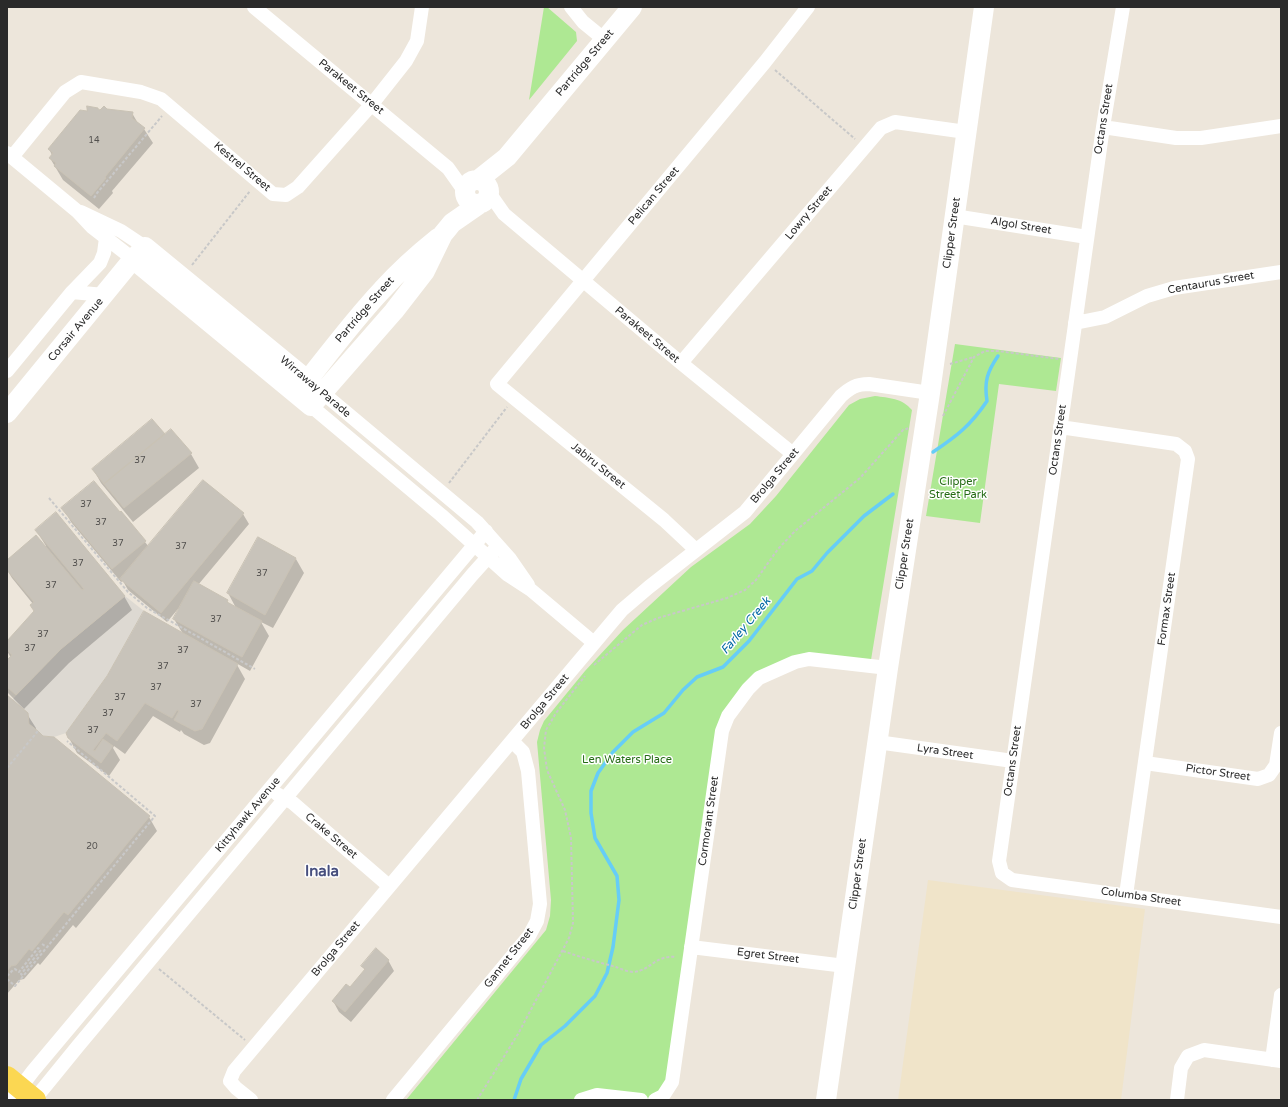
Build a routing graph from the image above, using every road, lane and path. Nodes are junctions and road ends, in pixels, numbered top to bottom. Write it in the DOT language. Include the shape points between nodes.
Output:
graph roads {
  1 [pos="254,7"];
  2 [pos="422,7"];
  3 [pos="571,7"];
  4 [pos="632,7"];
  5 [pos="984,7"];
  6 [pos="1123,7"];
  7 [pos="801,10"];
  8 [pos="605,40"];
  9 [pos="765,62"];
  10 [pos="372,104"];
  11 [pos="171,106"];
  12 [pos="1281,126"];
  13 [pos="1103,128"];
  14 [pos="966,132"];
  15 [pos="865,147"];
  16 [pos="10,155"];
  17 [pos="258,181"];
  18 [pos="478,192"];
  19 [pos="94,198"];
  20 [pos="77,211"];
  21 [pos="954,216"];
  22 [pos="1087,237"];
  23 [pos="106,238"];
  24 [pos="139,253"];
  25 [pos="192,266"];
  26 [pos="1281,272"];
  27 [pos="584,280"];
  28 [pos="72,292"];
  29 [pos="104,295"];
  30 [pos="1075,323"];
  31 [pos="974,357"];
  32 [pos="1070,361"];
  33 [pos="681,363"];
  34 [pos="934,369"];
  35 [pos="7,371"];
  36 [pos="497,384"];
  37 [pos="930,393"];
  38 [pos="310,394"];
  39 [pos="514,398"];
  40 [pos="7,413"];
  41 [pos="1060,427"];
  42 [pos="925,428"];
  43 [pos="793,454"];
  44 [pos="449,483"];
  45 [pos="49,498"];
  46 [pos="486,531"];
  47 [pos="474,544"];
  48 [pos="498,546"];
  49 [pos="696,550"];
  50 [pos="487,557"];
  51 [pos="531,590"];
  52 [pos="140,596"];
  53 [pos="137,600"];
  54 [pos="594,643"];
  55 [pos="593,665"];
  56 [pos="888,668"];
  57 [pos="255,669"];
  58 [pos="588,671"];
  59 [pos="38,731"];
  60 [pos="1281,733"];
  61 [pos="67,741"];
  62 [pos="512,741"];
  63 [pos="877,742"];
  64 [pos="1013,761"];
  65 [pos="1145,763"];
  66 [pos="7,768"];
  67 [pos="270,790"];
  68 [pos="285,798"];
  69 [pos="1002,873"];
  70 [pos="389,886"];
  71 [pos="1126,895"];
  72 [pos="1281,917"];
  73 [pos="42,944"];
  74 [pos="47,947"];
  75 [pos="563,951"];
  76 [pos="691,953"];
  77 [pos="148,962"];
  78 [pos="845,966"];
  79 [pos="23,976"];
  80 [pos="7,978"];
  81 [pos="1281,995"];
  82 [pos="253,1047"];
  83 [pos="1276,1060"];
  84 [pos="24,1094"];
  85 [pos="251,1100"];
  86 [pos="393,1100"];
  87 [pos="477,1100"];
  88 [pos="581,1100"];
  89 [pos="641,1100"];
  90 [pos="655,1100"];
  91 [pos="826,1100"];
  92 [pos="1177,1100"];
  1 -- 10 [label="street, Parakeet Street"];
  2 -- 10 [label="street, Kestrel Street" via="417,41 410,55"];
  3 -- 8 [label="street" via="583,22"];
  4 -- 8 [label="street, Partridge Street"];
  5 -- 14 [label="street, Clipper Street"];
  6 -- 13 [label="street, Octans Street"];
  7 -- 9 [label="street, Pelican Street"];
  8 -- 18 [label="street, Partridge Street"];
  9 -- 15 [label="path"];
  9 -- 27 [label="street, Pelican Street"];
  10 -- 17 [label="street, Kestrel Street" via="298,187 286,195 273,194"];
  10 -- 18 [label="street, Parakeet Street"];
  11 -- 16 [label="street, Kestrel Street" via="161,99 141,92 81,82 65,92"];
  11 -- 17 [label="street, Kestrel Street"];
  11 -- 19 [label="path"];
  12 -- 13 [label="street" via="1201,138 1176,138"];
  13 -- 22 [label="street, Octans Street"];
  14 -- 15 [label="street, Lowry Street" via="895,122 881,128"];
  14 -- 21 [label="street, Clipper Street"];
  15 -- 33 [label="street, Lowry Street"];
  16 -- 20 [label="street, Wirraway Parade"];
  17 -- 25 [label="path"];
  18 -- 27 [label="street, Parakeet Street"];
  18 -- 38 [label="street, Partridge Street" via="447,229 424,271 394,311"];
  20 -- 23 [label="street, Wirraway Parade"];
  20 -- 24 [label="street, Wirraway Parade" via="121,231"];
  21 -- 22 [label="street, Algol Street"];
  21 -- 34 [label="street, Clipper Street"];
  22 -- 30 [label="street, Octans Street"];
  23 -- 24 [label="street, Wirraway Parade"];
  23 -- 28 [label="street" via="100,263"];
  24 -- 29 [label="street, Corsair Avenue"];
  24 -- 38 [label="street, Wirraway Parade"];
  26 -- 30 [label="street, Centaurus Street" via="1174,288 1147,296 1105,317"];
  27 -- 33 [label="street, Parakeet Street"];
  27 -- 36 [label="street, Pelican Street"];
  28 -- 29 [label="street"];
  28 -- 35 [label="street"];
  29 -- 40 [label="street, Corsair Avenue"];
  30 -- 32 [label="street, Octans Street"];
  31 -- 32 [label="path" via="985,351 998,351"];
  31 -- 34 [label="path"];
  31 -- 42 [label="path" via="937,429"];
  32 -- 41 [label="street, Octans Street"];
  33 -- 43 [label="street, Parakeet Street"];
  34 -- 37 [label="street, Clipper Street"];
  36 -- 39 [label="street, Jabiru Street"];
  37 -- 42 [label="street, Clipper Street"];
  37 -- 43 [label="street, Brolga Street" via="869,384 852,387 841,396"];
  38 -- 46 [label="street, Wirraway Parade" via="478,522"];
  38 -- 47 [label="street, Wirraway Parade"];
  39 -- 44 [label="path"];
  39 -- 49 [label="street, Jabiru Street" via="664,520"];
  41 -- 64 [label="street, Octans Street"];
  41 -- 65 [label="street, Formax Street" via="1176,444 1185,450 1188,459"];
  42 -- 55 [label="path" via="912,427 903,430 860,478 778,548 756,580 745,590 642,625"];
  42 -- 56 [label="street, Clipper Street"];
  43 -- 49 [label="street, Brolga Street" via="744,512"];
  45 -- 53 [label="path"];
  46 -- 47 [label="street, Kittyhawk Avenue"];
  46 -- 48 [label="street, Wirraway Parade"];
  47 -- 50 [label="street, Wirraway Parade"];
  47 -- 67 [label="street, Kittyhawk Avenue"];
  48 -- 50 [label="street, Kittyhawk Avenue"];
  48 -- 51 [label="street, Wirraway Parade"];
  49 -- 54 [label="street, Brolga Street" via="622,610"];
  50 -- 51 [label="street, Wirraway Parade"];
  50 -- 68 [label="street, Kittyhawk Avenue"];
  51 -- 54 [label="street, Wirraway Parade"];
  52 -- 53 [label="path"];
  53 -- 57 [label="path"];
  54 -- 62 [label="street, Brolga Street"];
  56 -- 63 [label="street, Clipper Street"];
  56 -- 76 [label="street, Cormorant Street" via="809,659 795,662 759,678 728,716 722,731"];
  58 -- 75 [label="path" via="546,730 544,748 547,770 564,810 571,838 573,923"];
  59 -- 66 [label="path"];
  60 -- 65 [label="street, Pictor Street" via="1276,765 1269,775 1258,779"];
  61 -- 74 [label="path" via="155,816"];
  62 -- 70 [label="street, Brolga Street"];
  62 -- 86 [label="street, Gannet Street" via="523,752 528,771 540,904 537,921 529,936"];
  63 -- 64 [label="street, Lyra Street"];
  63 -- 78 [label="street, Clipper Street"];
  64 -- 69 [label="street, Octans Street" via="998,861"];
  65 -- 71 [label="street, Formax Street"];
  67 -- 68 [label="street, Crake Street"];
  67 -- 84 [label="street, Kittyhawk Avenue"];
  68 -- 70 [label="street, Crake Street"];
  68 -- 77 [label="street, Kittyhawk Avenue"];
  69 -- 71 [label="street, Columba Street" via="1012,880"];
  70 -- 82 [label="street, Brolga Street"];
  71 -- 72 [label="street, Columba Street"];
  73 -- 74 [label="path"];
  74 -- 79 [label="path"];
  75 -- 76 [label="path" via="632,972 643,970 658,959"];
  75 -- 87 [label="path" via="518,1034"];
  76 -- 78 [label="street, Egret Street"];
  76 -- 90 [label="street, Cormorant Street" via="672,1082 663,1096"];
  77 -- 82 [label="path"];
  77 -- 84 [label="street, Kittyhawk Avenue"];
  78 -- 91 [label="street, Clipper Street"];
  79 -- 80 [label="path" via="15,986"];
  79 -- 80 [label="path" via="21,974 41,950 38,948 19,972 15,969"];
  81 -- 83 [label="street"];
  82 -- 85 [label="street, Brolga Street" via="234,1071 230,1081"];
  83 -- 92 [label="street" via="1204,1050 1188,1056 1181,1068"];
  88 -- 89 [label="street" via="597,1095"];
}
